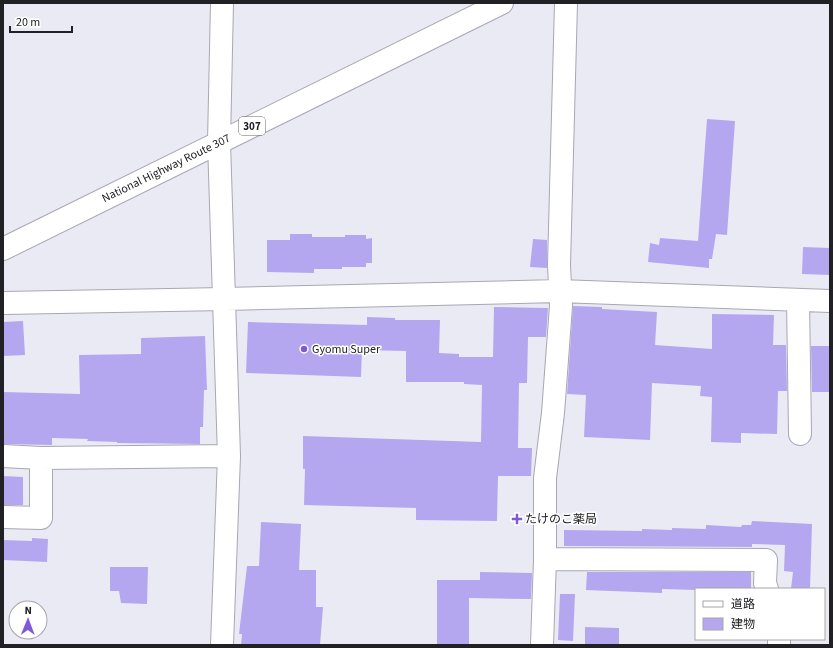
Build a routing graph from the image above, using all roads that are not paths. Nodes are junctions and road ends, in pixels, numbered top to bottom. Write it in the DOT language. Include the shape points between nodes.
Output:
graph roads {
  1 [pos="222,3"];
  2 [pos="502,3"];
  3 [pos="566,3"];
  4 [pos="219,142"];
  5 [pos="3,249"];
  6 [pos="559,291"];
  7 [pos="225,299"];
  8 [pos="798,300"];
  9 [pos="830,301"];
  10 [pos="3,303"];
  11 [pos="800,434"];
  12 [pos="3,456"];
  13 [pos="229,456"];
  14 [pos="41,458"];
  15 [pos="3,517"];
  16 [pos="545,559"];
  17 [pos="766,588"];
  18 [pos="222,645"];
  19 [pos="542,645"];
  1 -- 4 [label="main road"];
  2 -- 4 [label="main road, National Highway Route 307 / 307"];
  3 -- 6 [label="main road"];
  4 -- 5 [label="main road, National Highway Route 307 / 307"];
  4 -- 7 [label="main road"];
  6 -- 7 [label="main road"];
  6 -- 8 [label="main road"];
  6 -- 16 [label="main road" via="561,306 546,478"];
  7 -- 10 [label="main road"];
  7 -- 13 [label="main road"];
  8 -- 9 [label="main road"];
  8 -- 11 [label="main road"];
  12 -- 14 [label="main road"];
  13 -- 14 [label="main road"];
  13 -- 18 [label="main road"];
  14 -- 15 [label="main road" via="41,518"];
  16 -- 17 [label="main road" via="766,560"];
  16 -- 19 [label="main road"];
}
